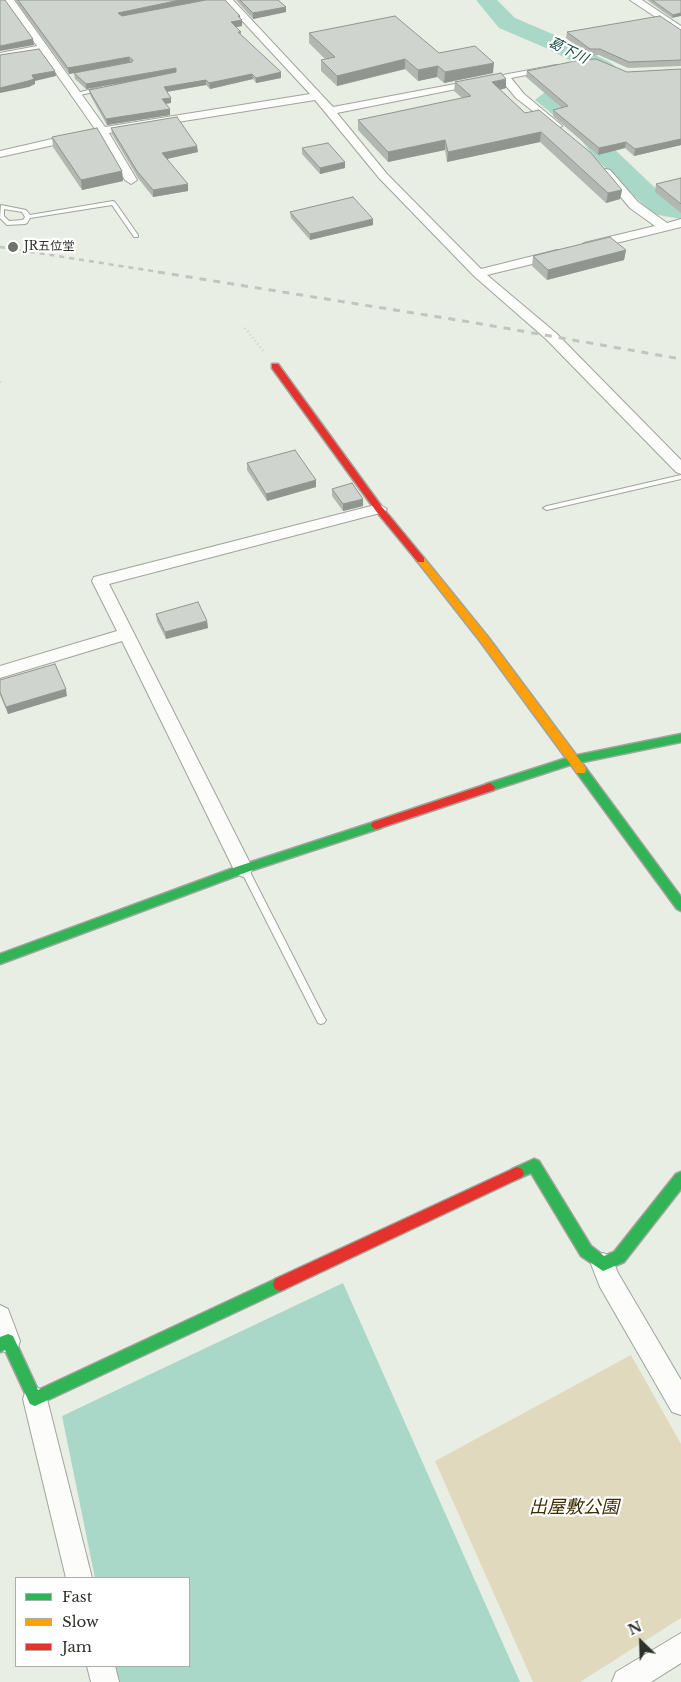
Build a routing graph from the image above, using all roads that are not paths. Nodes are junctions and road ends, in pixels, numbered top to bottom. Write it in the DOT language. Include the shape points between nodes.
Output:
graph roads {
  1 [pos="9,0"];
  2 [pos="228,0"];
  3 [pos="636,0"];
  4 [pos="681,21"];
  5 [pos="669,23"];
  6 [pos="681,31"];
  7 [pos="44,48"];
  8 [pos="0,56"];
  9 [pos="560,65"];
  10 [pos="504,77"];
  11 [pos="105,88"];
  12 [pos="76,94"];
  13 [pos="318,96"];
  14 [pos="330,111"];
  15 [pos="102,131"];
  16 [pos="565,134"];
  17 [pos="0,154"];
  18 [pos="596,160"];
  19 [pos="131,180"];
  20 [pos="0,207"];
  21 [pos="28,217"];
  22 [pos="681,223"];
  23 [pos="665,227"];
  24 [pos="136,236"];
  25 [pos="478,273"];
  26 [pos="275,366"];
  27 [pos="681,469"];
  28 [pos="681,477"];
  29 [pos="547,508"];
  30 [pos="379,509"];
  31 [pos="127,634"];
  32 [pos="0,672"];
  33 [pos="681,738"];
  34 [pos="573,760"];
  35 [pos="244,869"];
  36 [pos="681,906"];
  37 [pos="0,958"];
  38 [pos="321,1020"];
  39 [pos="681,1178"];
  40 [pos="603,1264"];
  41 [pos="0,1317"];
  42 [pos="4,1343"];
  43 [pos="35,1399"];
  44 [pos="681,1403"];
  45 [pos="79,1577"];
  46 [pos="681,1648"];
  47 [pos="101,1667"];
  48 [pos="105,1682"];
  49 [pos="626,1682"];
  1 -- 7 [label="street"];
  2 -- 13 [label="street"];
  3 -- 5 [label="street"];
  4 -- 5 [label="street"];
  5 -- 6 [label="street"];
  7 -- 8 [label="street"];
  7 -- 12 [label="street" via="68,77"];
  9 -- 10 [label="street"];
  10 -- 14 [label="street"];
  10 -- 16 [label="street" via="520,96"];
  11 -- 12 [label="lane"];
  12 -- 15 [label="street"];
  13 -- 14 [label="street"];
  13 -- 15 [label="street"];
  14 -- 25 [label="street" via="383,176"];
  15 -- 17 [label="street"];
  15 -- 19 [label="street"];
  18 -- 23 [label="street" via="634,205"];
  20 -- 21 [label="lane" via="24,211"];
  20 -- 21 [label="lane" via="1,216 7,223 25,222"];
  21 -- 24 [label="lane" via="113,203"];
  22 -- 23 [label="street"];
  23 -- 25 [label="street"];
  25 -- 27 [label="street" via="551,336"];
  26 -- 30 [label="street"];
  28 -- 29 [label="lane"];
  30 -- 31 [label="street" via="100,580"];
  30 -- 34 [label="street" via="484,638"];
  31 -- 32 [label="street"];
  31 -- 35 [label="street"];
  33 -- 34 [label="street"];
  34 -- 35 [label="street"];
  34 -- 36 [label="street"];
  35 -- 37 [label="street"];
  35 -- 38 [label="lane"];
  39 -- 40 [label="street" via="619,1257"];
  40 -- 43 [label="street" via="586,1251 534,1165"];
  40 -- 44 [label="street" via="608,1279"];
  41 -- 42 [label="street"];
  42 -- 43 [label="street"];
  43 -- 45 [label="street"];
  46 -- 49 [label="street"];
  47 -- 48 [label="street"];
}
